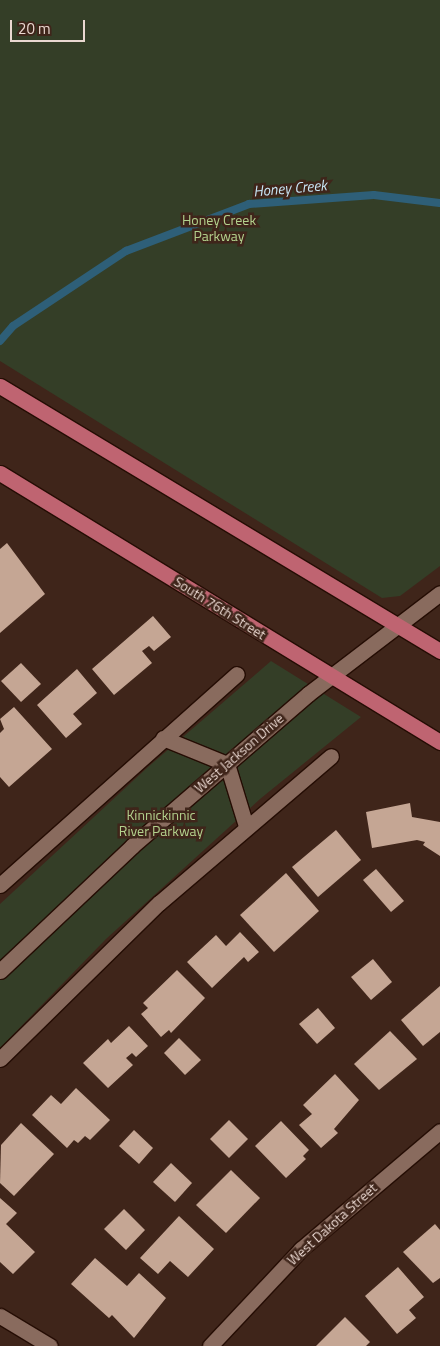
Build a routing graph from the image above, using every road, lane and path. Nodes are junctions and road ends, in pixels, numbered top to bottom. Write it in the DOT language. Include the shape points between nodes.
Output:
graph roads {
  1 [pos="3,388"];
  2 [pos="0,473"];
  3 [pos="440,593"];
  4 [pos="397,625"];
  5 [pos="440,651"];
  6 [pos="236,674"];
  7 [pos="331,676"];
  8 [pos="163,738"];
  9 [pos="440,742"];
  10 [pos="331,756"];
  11 [pos="227,764"];
  12 [pos="246,826"];
  13 [pos="0,885"];
  14 [pos="0,971"];
  15 [pos="0,1059"];
  16 [pos="440,1131"];
  17 [pos="0,1316"];
  18 [pos="50,1346"];
  19 [pos="210,1346"];
  1 -- 4 [label="main road"];
  2 -- 7 [label="main road, South 76th Street"];
  3 -- 4 [label="street, West Jackson Drive"];
  4 -- 5 [label="main road"];
  4 -- 7 [label="street, West Jackson Drive"];
  6 -- 8 [label="street"];
  7 -- 9 [label="main road, South 76th Street"];
  7 -- 11 [label="street, West Jackson Drive"];
  8 -- 11 [label="street"];
  8 -- 13 [label="street"];
  10 -- 12 [label="street"];
  11 -- 12 [label="street"];
  11 -- 14 [label="street, West Jackson Drive" via="132,846"];
  12 -- 15 [label="street" via="152,910"];
  16 -- 19 [label="street, West Dakota Street" via="301,1249"];
  17 -- 18 [label="street"];
}
